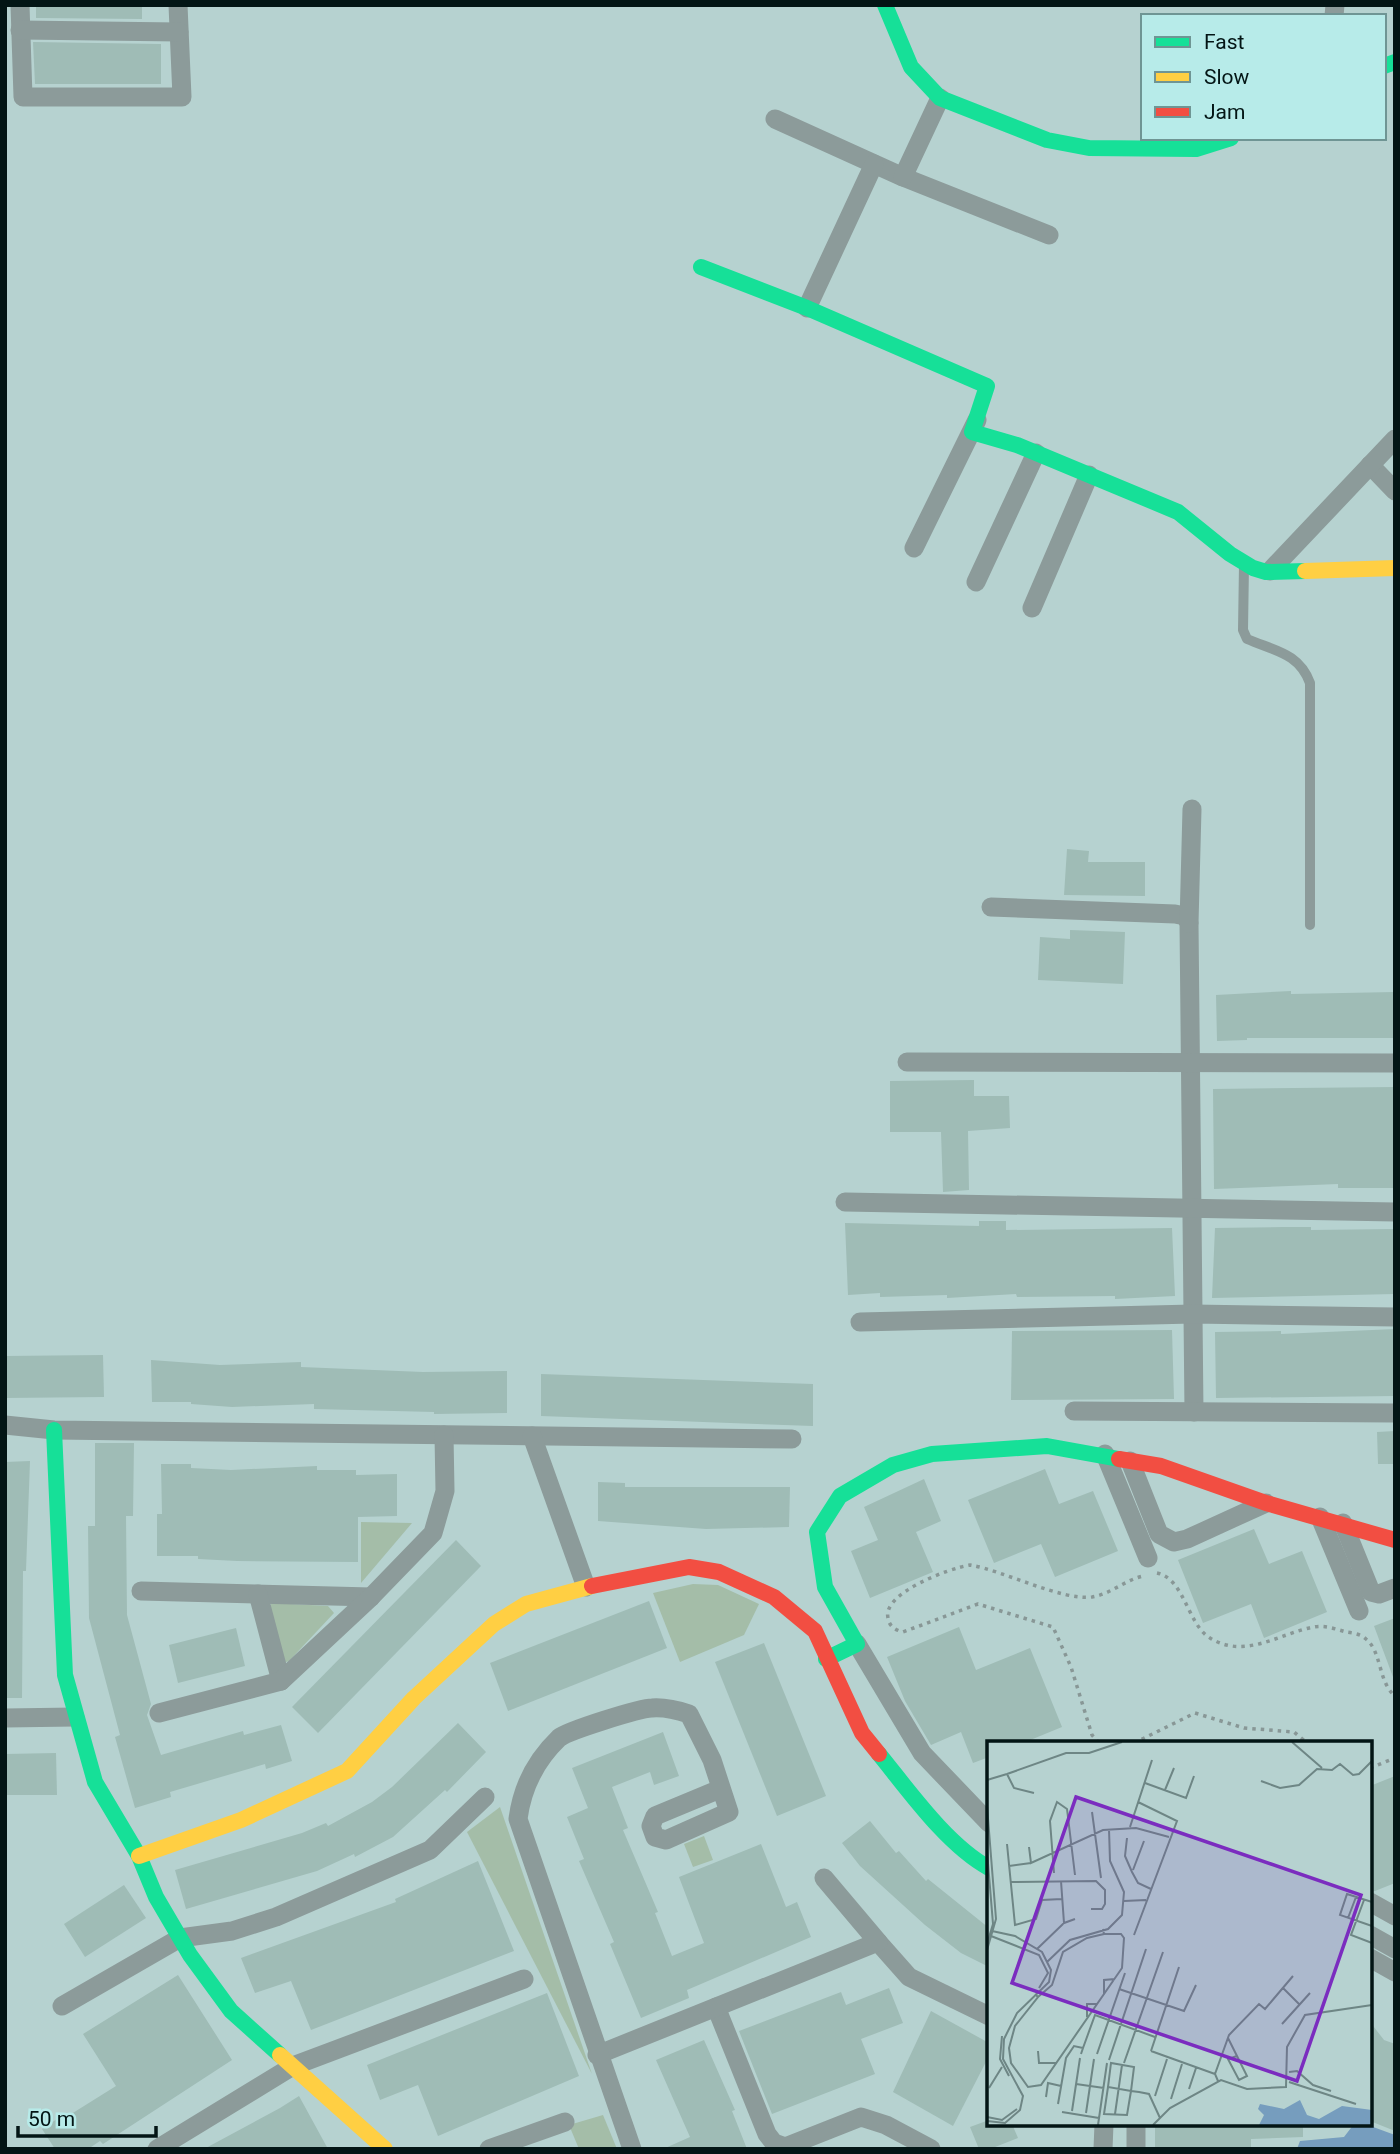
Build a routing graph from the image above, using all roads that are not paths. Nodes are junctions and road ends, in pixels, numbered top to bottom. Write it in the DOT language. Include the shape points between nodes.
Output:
graph roads {
  1 [pos="20,5"];
  2 [pos="178,5"];
  3 [pos="885,5"];
  4 [pos="20,30"];
  5 [pos="179,33"];
  6 [pos="940,98"];
  7 [pos="775,119"];
  8 [pos="1225,140"];
  9 [pos="874,164"];
  10 [pos="903,177"];
  11 [pos="1049,235"];
  12 [pos="701,267"];
  13 [pos="807,308"];
  14 [pos="977,419"];
  15 [pos="1395,439"];
  16 [pos="1036,453"];
  17 [pos="1370,465"];
  18 [pos="1089,475"];
  19 [pos="1395,491"];
  20 [pos="914,548"];
  21 [pos="1244,565"];
  22 [pos="1395,568"];
  23 [pos="1270,571"];
  24 [pos="976,582"];
  25 [pos="1032,608"];
  26 [pos="1192,809"];
  27 [pos="991,907"];
  28 [pos="1189,923"];
  29 [pos="1310,925"];
  30 [pos="1191,1061"];
  31 [pos="907,1062"];
  32 [pos="1395,1063"];
  33 [pos="845,1202"];
  34 [pos="1192,1209"];
  35 [pos="1395,1212"];
  36 [pos="1192,1314"];
  37 [pos="1395,1317"];
  38 [pos="860,1322"];
  39 [pos="1074,1411"];
  40 [pos="1194,1412"];
  41 [pos="1395,1413"];
  42 [pos="5,1425"];
  43 [pos="54,1430"];
  44 [pos="444,1435"];
  45 [pos="532,1436"];
  46 [pos="792,1439"];
  47 [pos="1105,1454"];
  48 [pos="1130,1461"];
  49 [pos="1266,1503"];
  50 [pos="1320,1517"];
  51 [pos="1343,1523"];
  52 [pos="1395,1540"];
  53 [pos="1148,1558"];
  54 [pos="586,1587"];
  55 [pos="1395,1588"];
  56 [pos="141,1591"];
  57 [pos="258,1594"];
  58 [pos="371,1597"];
  59 [pos="1359,1611"];
  60 [pos="843,1619"];
  61 [pos="815,1631"];
  62 [pos="857,1644"];
  63 [pos="826,1659"];
  64 [pos="281,1681"];
  65 [pos="159,1713"];
  66 [pos="75,1717"];
  67 [pos="5,1718"];
  68 [pos="720,1789"];
  69 [pos="485,1797"];
  70 [pos="981,1804"];
  71 [pos="139,1856"];
  72 [pos="987,1867"];
  73 [pos="824,1878"];
  74 [pos="1372,1903"];
  75 [pos="1395,1916"];
  76 [pos="1372,1936"];
  77 [pos="180,1938"];
  78 [pos="878,1942"];
  79 [pos="1395,1949"];
  80 [pos="1372,1959"];
  81 [pos="1395,1972"];
  82 [pos="524,1979"];
  83 [pos="62,2006"];
  84 [pos="716,2007"];
  85 [pos="987,2015"];
  86 [pos="597,2055"];
  87 [pos="293,2066"];
  88 [pos="565,2122"];
  89 [pos="1104,2126"];
  90 [pos="1136,2126"];
  91 [pos="157,2149"];
  92 [pos="385,2149"];
  93 [pos="489,2149"];
  94 [pos="632,2149"];
  95 [pos="931,2149"];
  96 [pos="1103,2149"];
  97 [pos="1136,2149"];
  1 -- 4 [label="street"];
  2 -- 5 [label="street"];
  3 -- 6 [label="street" via="911,67"];
  4 -- 5 [label="street"];
  4 -- 5 [label="street" via="23,97 182,97"];
  6 -- 8 [label="street" via="1047,140 1089,148 1196,149"];
  6 -- 10 [label="street"];
  7 -- 9 [label="street"];
  9 -- 10 [label="street"];
  9 -- 13 [label="street"];
  10 -- 11 [label="street"];
  12 -- 13 [label="street"];
  13 -- 14 [label="street" via="988,386"];
  14 -- 16 [label="street" via="972,432"];
  14 -- 20 [label="street"];
  15 -- 17 [label="street"];
  16 -- 18 [label="street"];
  16 -- 24 [label="street"];
  17 -- 19 [label="street"];
  17 -- 23 [label="street"];
  18 -- 21 [label="street" via="1178,512"];
  18 -- 25 [label="street"];
  21 -- 23 [label="street"];
  21 -- 29 [label="lane" via="1243,630 1247,639 1292,656 1310,683"];
  22 -- 23 [label="street"];
  26 -- 28 [label="street"];
  27 -- 28 [label="street" via="1175,914 1185,916"];
  28 -- 30 [label="street"];
  30 -- 31 [label="street"];
  30 -- 32 [label="street"];
  30 -- 34 [label="street"];
  33 -- 34 [label="street"];
  34 -- 35 [label="street"];
  34 -- 36 [label="street"];
  36 -- 37 [label="street"];
  36 -- 38 [label="street"];
  36 -- 40 [label="street"];
  39 -- 40 [label="street"];
  40 -- 41 [label="street"];
  42 -- 43 [label="street"];
  43 -- 44 [label="street"];
  43 -- 66 [label="street" via="65,1675"];
  44 -- 45 [label="street"];
  44 -- 58 [label="street" via="445,1491 433,1533"];
  45 -- 46 [label="street"];
  45 -- 54 [label="street"];
  47 -- 48 [label="street"];
  47 -- 53 [label="street"];
  47 -- 60 [label="street" via="1047,1446 932,1454 893,1465 840,1496 817,1532 825,1587"];
  48 -- 49 [label="street" via="1161,1466"];
  48 -- 49 [label="street" via="1159,1534 1166,1540 1187,1539"];
  49 -- 50 [label="street"];
  50 -- 51 [label="street"];
  50 -- 59 [label="street"];
  51 -- 52 [label="street"];
  51 -- 55 [label="street" via="1371,1592"];
  54 -- 61 [label="street" via="689,1567 719,1572 774,1597"];
  54 -- 71 [label="street" via="526,1604 494,1624 414,1698 347,1771 241,1820"];
  56 -- 57 [label="street"];
  57 -- 58 [label="street"];
  57 -- 64 [label="street"];
  58 -- 64 [label="street"];
  60 -- 61 [label="street"];
  60 -- 62 [label="street"];
  61 -- 63 [label="street"];
  62 -- 63 [label="street"];
  62 -- 70 [label="street" via="922,1753"];
  63 -- 72 [label="street" via="862,1733 924,1809"];
  64 -- 65 [label="street"];
  66 -- 67 [label="street"];
  66 -- 71 [label="street" via="94,1782"];
  68 -- 86 [label="street" via="712,1760 689,1714 649,1707 561,1737 521,1793 518,1819"];
  69 -- 77 [label="street" via="430,1850 413,1859 276,1917 232,1931"];
  71 -- 77 [label="street"];
  73 -- 78 [label="street"];
  74 -- 75 [label="street"];
  76 -- 79 [label="street"];
  77 -- 83 [label="street"];
  77 -- 87 [label="street" via="231,2011"];
  78 -- 84 [label="street"];
  78 -- 85 [label="street" via="909,1977"];
  80 -- 81 [label="street"];
  82 -- 87 [label="street"];
  84 -- 86 [label="street"];
  84 -- 95 [label="street" via="774,2143 785,2147 861,2117"];
  86 -- 94 [label="street"];
  87 -- 91 [label="street"];
  87 -- 92 [label="street"];
  88 -- 93 [label="street"];
  89 -- 96 [label="street"];
  90 -- 97 [label="street"];
}
